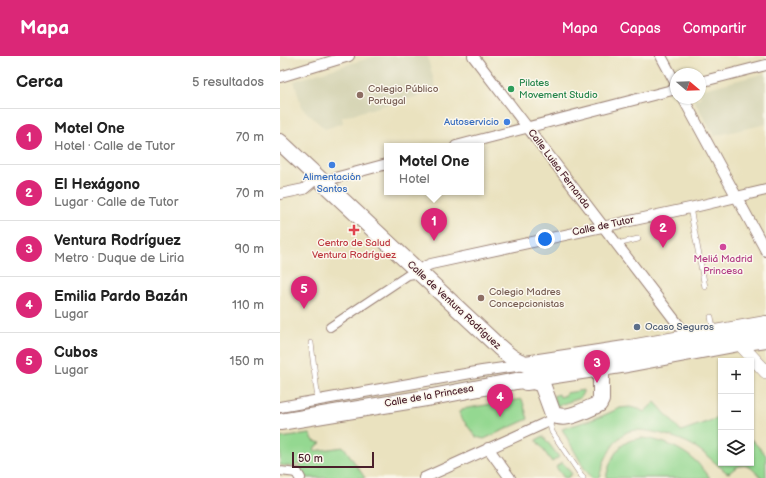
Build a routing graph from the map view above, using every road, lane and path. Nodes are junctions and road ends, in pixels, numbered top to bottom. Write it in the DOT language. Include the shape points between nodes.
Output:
graph roads {
  1 [pos="349,56"];
  2 [pos="473,56"];
  3 [pos="661,56"];
  4 [pos="766,64"];
  5 [pos="670,73"];
  6 [pos="280,77"];
  7 [pos="706,80"];
  8 [pos="670,91"];
  9 [pos="687,104"];
  10 [pos="527,127"];
  11 [pos="280,142"];
  12 [pos="467,143"];
  13 [pos="384,165"];
  14 [pos="324,182"];
  15 [pos="766,190"];
  16 [pos="280,194"];
  17 [pos="737,197"];
  18 [pos="690,208"];
  19 [pos="602,226"];
  20 [pos="638,239"];
  21 [pos="616,244"];
  22 [pos="766,251"];
  23 [pos="420,273"];
  24 [pos="705,287"];
  25 [pos="711,317"];
  26 [pos="766,324"];
  27 [pos="330,327"];
  28 [pos="714,333"];
  29 [pos="691,337"];
  30 [pos="766,339"];
  31 [pos="311,343"];
  32 [pos="740,343"];
  33 [pos="597,361"];
  34 [pos="526,364"];
  35 [pos="766,372"];
  36 [pos="516,381"];
  37 [pos="318,400"];
  38 [pos="280,407"];
  39 [pos="551,417"];
  40 [pos="280,422"];
  41 [pos="488,448"];
  42 [pos="280,471"];
  43 [pos="299,475"];
  44 [pos="424,478"];
  45 [pos="510,478"];
  46 [pos="583,478"];
  1 -- 6 [label="street"];
  2 -- 10 [label="street, Calle Luisa Fernanda"];
  3 -- 5 [label="street"];
  4 -- 7 [label="street"];
  8 -- 10 [label="street"];
  9 -- 17 [label="street"];
  10 -- 12 [label="street"];
  10 -- 19 [label="street, Calle Luisa Fernanda"];
  11 -- 14 [label="main road, Calle de Ventura Rodríguez"];
  13 -- 14 [label="street" via="331,179 328,184"];
  14 -- 16 [label="street"];
  14 -- 23 [label="main road, Calle de Ventura Rodríguez"];
  15 -- 17 [label="street, Calle de Tutor"];
  17 -- 18 [label="street, Calle de Tutor"];
  17 -- 22 [label="street"];
  18 -- 19 [label="street, Calle de Tutor"];
  18 -- 24 [label="lane"];
  19 -- 21 [label="street, Calle Luisa Fernanda"];
  19 -- 23 [label="street, Calle de Tutor" via="432,264"];
  20 -- 21 [label="lane"];
  21 -- 29 [label="street, Calle Luisa Fernanda" via="685,333"];
  23 -- 27 [label="street" via="408,275"];
  23 -- 34 [label="main road, Calle de Ventura Rodríguez" via="508,355"];
  25 -- 28 [label="lane"];
  26 -- 28 [label="main road, Calle de la Princesa"];
  28 -- 29 [label="main road, Calle de la Princesa"];
  29 -- 33 [label="main road, Calle de la Princesa"];
  30 -- 32 [label="main road, Calle de la Princesa"];
  31 -- 37 [label="lane"];
  32 -- 33 [label="main road, Calle de la Princesa" via="665,357"];
  32 -- 35 [label="street"];
  33 -- 34 [label="main road, Calle de la Princesa"];
  33 -- 36 [label="main road, Calle de la Princesa"];
  33 -- 39 [label="main road" via="602,396 599,404 568,416"];
  34 -- 37 [label="street, Calle de la Princesa"];
  36 -- 39 [label="main road" via="534,381 542,384"];
  36 -- 40 [label="main road, Calle de la Princesa"];
  37 -- 38 [label="street, Calle de la Princesa"];
  39 -- 41 [label="street"];
  39 -- 46 [label="lane" via="552,432"];
  41 -- 44 [label="street"];
  41 -- 45 [label="street"];
  42 -- 43 [label="street"];
}
